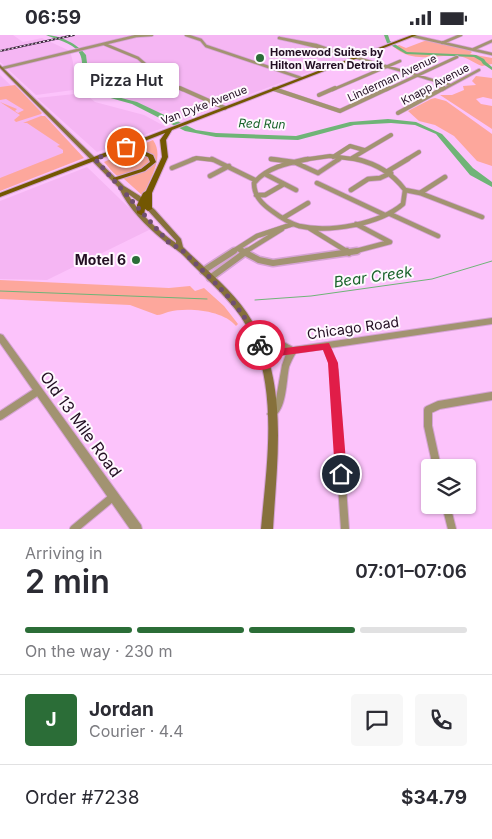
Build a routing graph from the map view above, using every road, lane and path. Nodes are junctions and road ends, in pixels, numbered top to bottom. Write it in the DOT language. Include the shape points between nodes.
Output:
graph roads {
  1 [pos="152,35"];
  2 [pos="186,35"];
  3 [pos="414,35"];
  4 [pos="461,35"];
  5 [pos="492,41"];
  6 [pos="308,43"];
  7 [pos="442,43"];
  8 [pos="104,44"];
  9 [pos="393,44"];
  10 [pos="473,50"];
  11 [pos="492,54"];
  12 [pos="456,57"];
  13 [pos="354,58"];
  14 [pos="400,61"];
  15 [pos="2,67"];
  16 [pos="385,67"];
  17 [pos="479,70"];
  18 [pos="417,76"];
  19 [pos="301,78"];
  20 [pos="450,85"];
  21 [pos="274,89"];
  22 [pos="319,95"];
  23 [pos="225,108"];
  24 [pos="398,113"];
  25 [pos="170,129"];
  26 [pos="391,135"];
  27 [pos="152,137"];
  28 [pos="364,151"];
  29 [pos="419,152"];
  30 [pos="106,155"];
  31 [pos="334,157"];
  32 [pos="340,157"];
  33 [pos="95,159"];
  34 [pos="271,159"];
  35 [pos="352,159"];
  36 [pos="294,162"];
  37 [pos="229,167"];
  38 [pos="172,168"];
  39 [pos="390,172"];
  40 [pos="264,173"];
  41 [pos="210,176"];
  42 [pos="445,177"];
  43 [pos="115,179"];
  44 [pos="255,181"];
  45 [pos="317,183"];
  46 [pos="284,184"];
  47 [pos="122,187"];
  48 [pos="296,190"];
  49 [pos="351,190"];
  50 [pos="405,190"];
  51 [pos="420,193"];
  52 [pos="0,195"];
  53 [pos="256,195"];
  54 [pos="142,202"];
  55 [pos="308,203"];
  56 [pos="148,209"];
  57 [pos="141,213"];
  58 [pos="388,214"];
  59 [pos="482,217"];
  60 [pos="283,218"];
  61 [pos="294,224"];
  62 [pos="356,224"];
  63 [pos="287,227"];
  64 [pos="307,227"];
  65 [pos="438,236"];
  66 [pos="180,248"];
  67 [pos="238,249"];
  68 [pos="245,253"];
  69 [pos="348,253"];
  70 [pos="202,271"];
  71 [pos="210,278"];
  72 [pos="492,321"];
  73 [pos="250,325"];
  74 [pos="0,337"];
  75 [pos="326,346"];
  76 [pos="293,350"];
  77 [pos="264,354"];
  78 [pos="38,391"];
  79 [pos="492,396"];
  80 [pos="272,414"];
  81 [pos="0,416"];
  82 [pos="435,459"];
  83 [pos="114,496"];
  84 [pos="448,514"];
  85 [pos="74,529"];
  86 [pos="137,529"];
  87 [pos="267,529"];
  88 [pos="345,529"];
  89 [pos="452,529"];
  1 -- 8 [label="street"];
  2 -- 19 [label="street" via="202,40 204,45"];
  3 -- 7 [label="street"];
  3 -- 9 [label="main road, Van Dyke Avenue"];
  4 -- 7 [label="street"];
  5 -- 10 [label="street"];
  6 -- 6 [label="street" via="285,36 279,38"];
  6 -- 13 [label="street"];
  7 -- 10 [label="street"];
  8 -- 15 [label="street"];
  8 -- 23 [label="street" via="138,58 166,82"];
  9 -- 13 [label="main road, Van Dyke Avenue"];
  10 -- 11 [label="street"];
  12 -- 18 [label="street, Linderman Avenue"];
  13 -- 16 [label="street"];
  13 -- 19 [label="main road, Van Dyke Avenue"];
  14 -- 16 [label="street"];
  15 -- 33 [label="main road"];
  16 -- 18 [label="street"];
  16 -- 22 [label="street"];
  17 -- 20 [label="street, Knapp Avenue"];
  18 -- 20 [label="street"];
  18 -- 21 [label="street, Linderman Avenue" via="335,111"];
  19 -- 21 [label="main road, Van Dyke Avenue"];
  20 -- 24 [label="street, Knapp Avenue"];
  21 -- 23 [label="main road, Van Dyke Avenue"];
  23 -- 25 [label="main road, Van Dyke Avenue"];
  25 -- 27 [label="main road, Van Dyke Avenue"];
  25 -- 56 [label="main road" via="162,143 165,157 149,193"];
  26 -- 28 [label="street"];
  27 -- 30 [label="main road, Van Dyke Avenue"];
  27 -- 54 [label="main road" via="162,155"];
  28 -- 31 [label="street" via="350,146"];
  28 -- 35 [label="street"];
  29 -- 39 [label="street"];
  30 -- 33 [label="main road, Van Dyke Avenue"];
  30 -- 43 [label="main road" via="139,151 152,158 152,164 146,169"];
  31 -- 32 [label="street"];
  31 -- 36 [label="street" via="309,157"];
  32 -- 35 [label="street"];
  32 -- 36 [label="street" via="319,175"];
  33 -- 43 [label="main road"];
  33 -- 52 [label="main road, Van Dyke Avenue"];
  34 -- 36 [label="street"];
  35 -- 39 [label="street" via="369,162"];
  36 -- 40 [label="street"];
  37 -- 38 [label="street" via="214,158 196,158"];
  37 -- 41 [label="street"];
  37 -- 44 [label="street"];
  39 -- 49 [label="street" via="380,178 368,179"];
  39 -- 50 [label="street"];
  40 -- 44 [label="street"];
  40 -- 46 [label="street"];
  42 -- 51 [label="street"];
  43 -- 47 [label="main road"];
  44 -- 53 [label="street"];
  45 -- 58 [label="street"];
  46 -- 48 [label="street"];
  46 -- 53 [label="street" via="264,195"];
  47 -- 54 [label="main road"];
  47 -- 57 [label="main road"];
  50 -- 51 [label="street"];
  50 -- 58 [label="street" via="403,204"];
  51 -- 59 [label="street"];
  53 -- 60 [label="street"];
  54 -- 56 [label="main road"];
  54 -- 57 [label="main road"];
  55 -- 60 [label="street"];
  56 -- 66 [label="main road" via="179,241"];
  57 -- 66 [label="main road" via="170,244"];
  58 -- 62 [label="street"];
  58 -- 65 [label="street"];
  60 -- 61 [label="street"];
  61 -- 63 [label="street"];
  61 -- 64 [label="street"];
  62 -- 64 [label="street"];
  62 -- 69 [label="street" via="390,242"];
  63 -- 67 [label="street" via="270,230"];
  63 -- 68 [label="street"];
  64 -- 69 [label="street"];
  66 -- 70 [label="main road"];
  67 -- 68 [label="street"];
  67 -- 70 [label="street"];
  68 -- 69 [label="street" via="272,263"];
  68 -- 71 [label="street"];
  70 -- 71 [label="main road"];
  71 -- 73 [label="main road"];
  72 -- 75 [label="street, Chicago Road"];
  73 -- 76 [label="street"];
  73 -- 77 [label="main road"];
  74 -- 78 [label="street, Old 13 Mile Road"];
  75 -- 76 [label="street, Chicago Road"];
  75 -- 88 [label="street" via="333,363"];
  76 -- 77 [label="street, Chicago Road"];
  76 -- 80 [label="street" via="286,362 278,407"];
  77 -- 80 [label="main road" via="271,383"];
  78 -- 81 [label="street"];
  78 -- 83 [label="street, Old 13 Mile Road"];
  79 -- 82 [label="street" via="438,405 428,410"];
  80 -- 87 [label="main road"];
  83 -- 85 [label="street"];
  83 -- 86 [label="street, Old 13 Mile Road"];
  84 -- 89 [label="street"];
}
